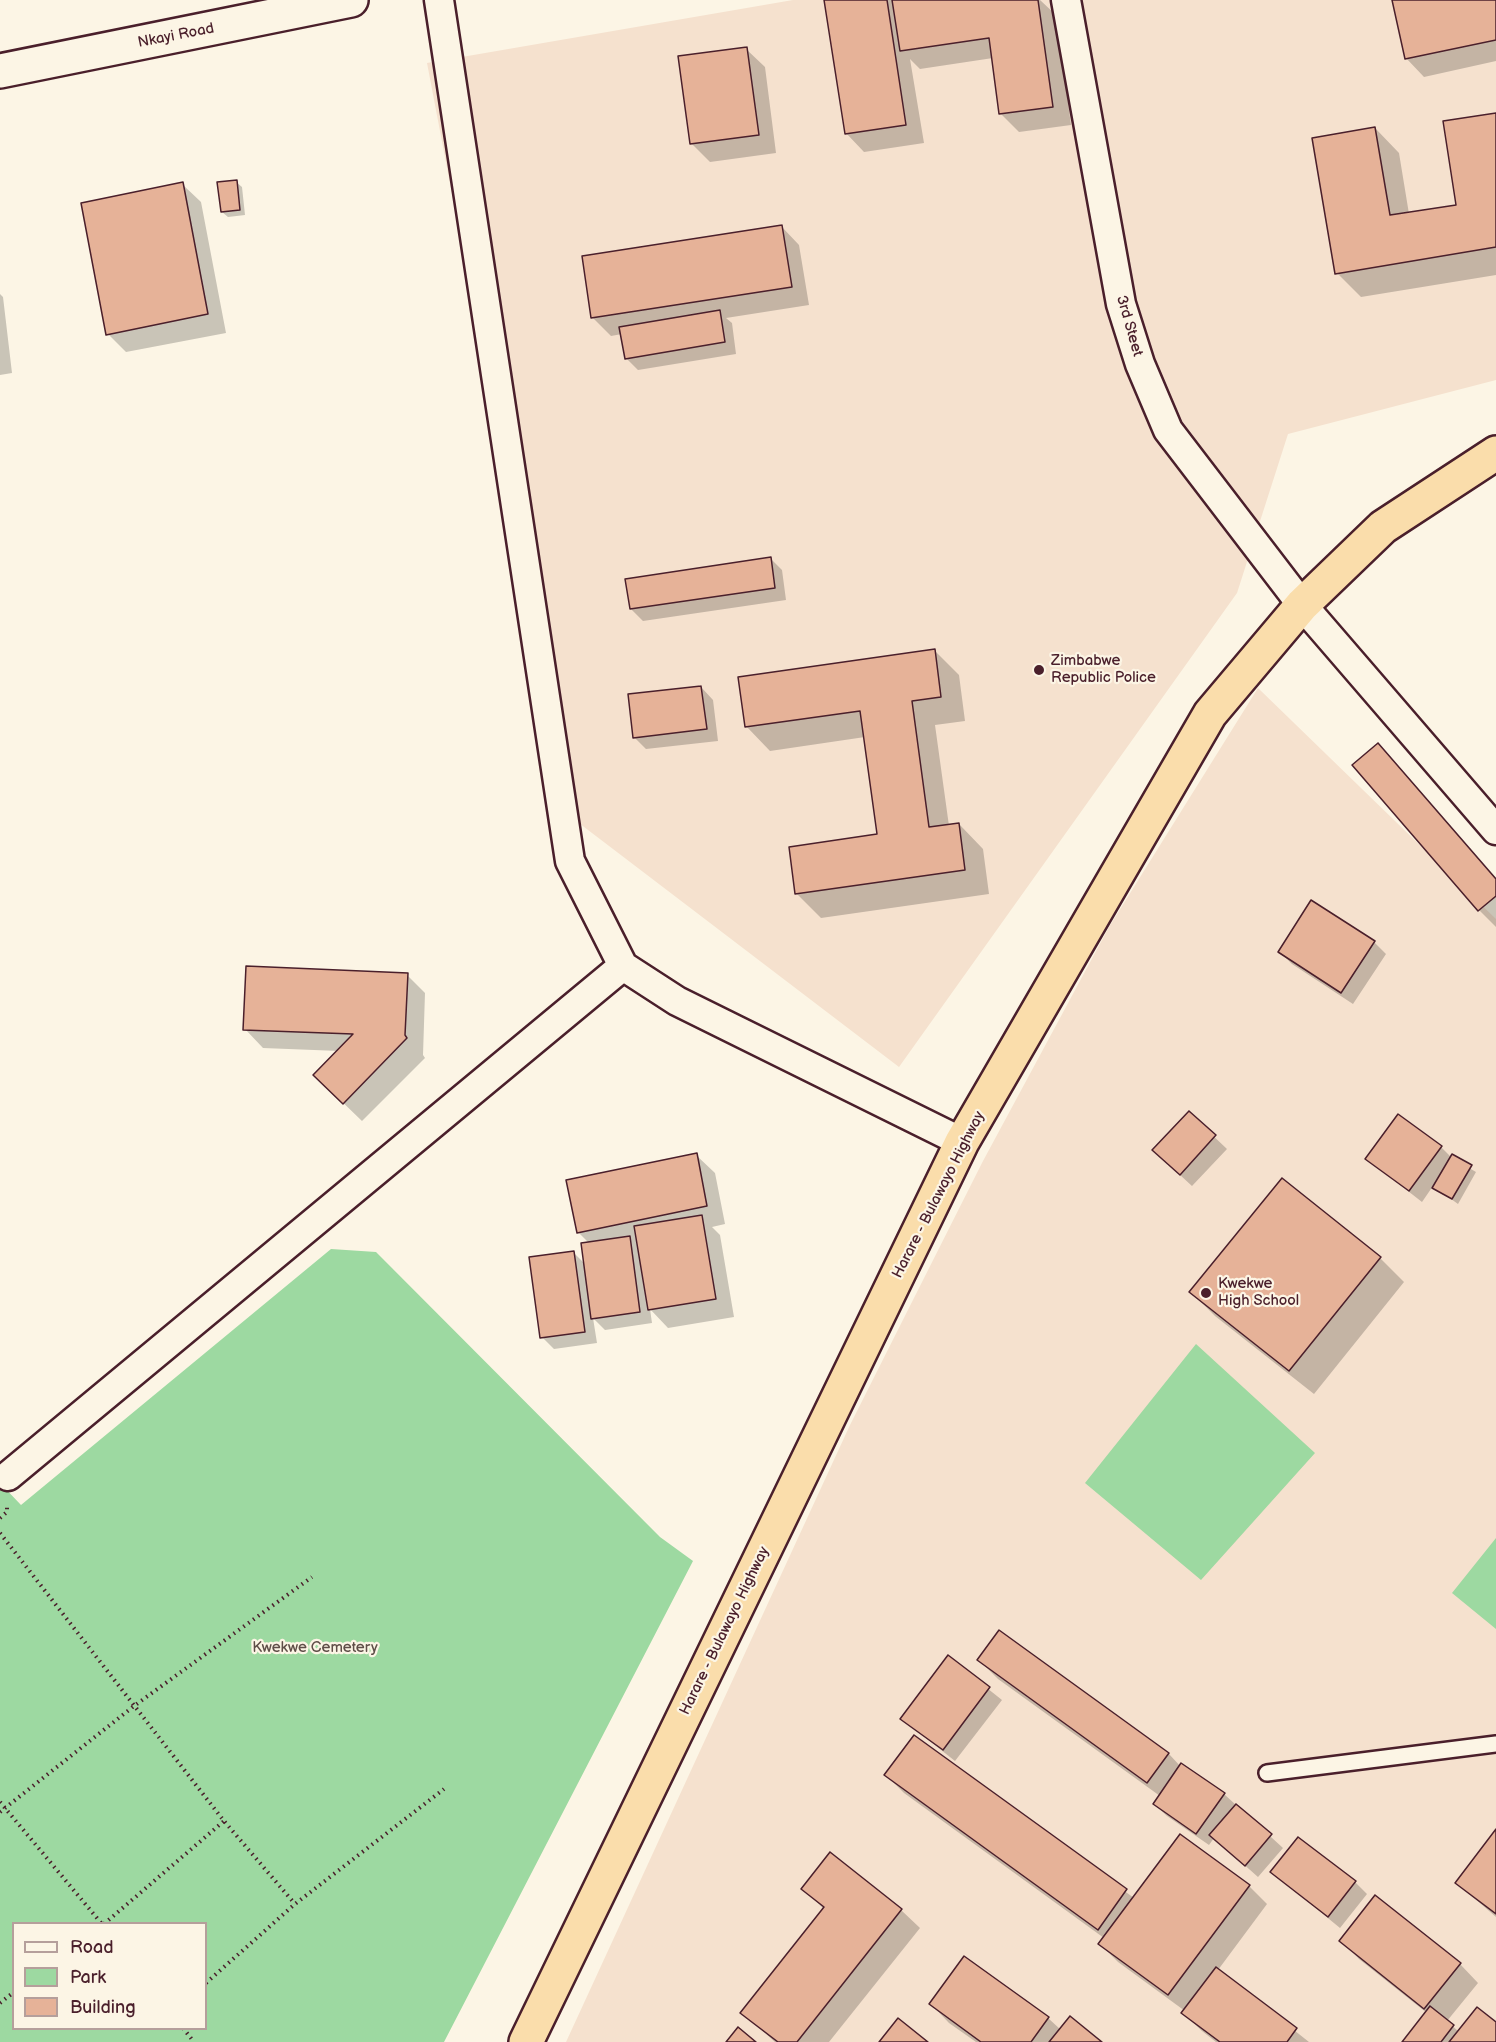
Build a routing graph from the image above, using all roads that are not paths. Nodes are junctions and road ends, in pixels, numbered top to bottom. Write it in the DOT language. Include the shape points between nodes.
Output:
graph roads {
  1 [pos="351,0"];
  2 [pos="439,0"];
  3 [pos="1066,0"];
  4 [pos="0,71"];
  5 [pos="1496,453"];
  6 [pos="1302,605"];
  7 [pos="1496,830"];
  8 [pos="623,966"];
  9 [pos="962,1142"];
  10 [pos="8,1476"];
  11 [pos="1496,1744"];
  12 [pos="1267,1773"];
  13 [pos="526,2042"];
  1 -- 4 [label="main road, Nkayi Road"];
  2 -- 8 [label="street" via="570,861"];
  3 -- 6 [label="street, 3rd Steet" via="1121,304 1140,364 1168,430"];
  5 -- 6 [label="highway, Harare - Bulawayo Highway" via="1383,527"];
  6 -- 7 [label="street, 3rd Steet"];
  6 -- 9 [label="highway, Harare - Bulawayo Highway" via="1210,714"];
  8 -- 9 [label="street" via="677,1001"];
  8 -- 10 [label="street"];
  9 -- 13 [label="highway, Harare - Bulawayo Highway"];
  11 -- 12 [label="lane"];
}
